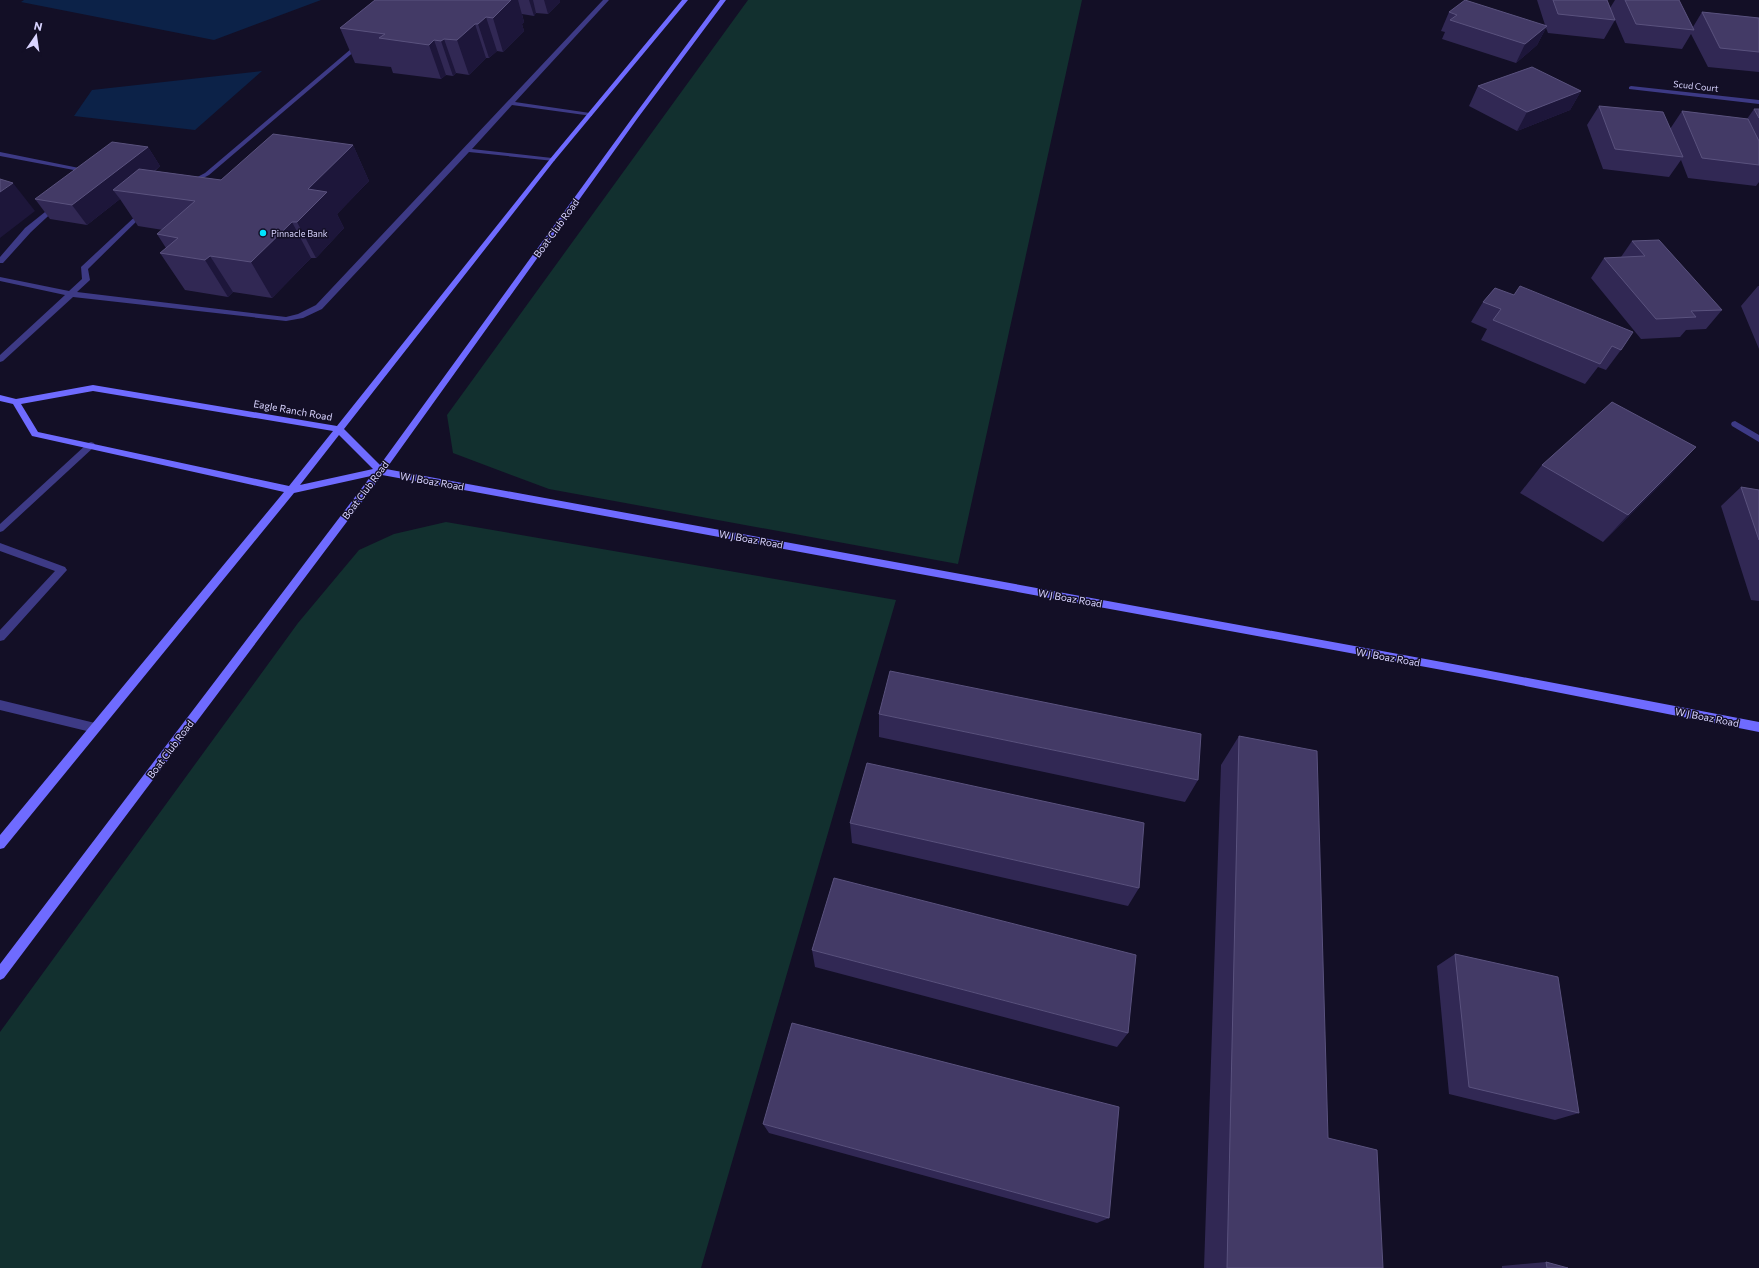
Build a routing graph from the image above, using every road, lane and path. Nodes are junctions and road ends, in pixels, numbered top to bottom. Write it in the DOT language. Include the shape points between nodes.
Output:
graph roads {
  1 [pos="606,0"];
  2 [pos="685,0"];
  3 [pos="723,0"];
  4 [pos="364,41"];
  5 [pos="1631,88"];
  6 [pos="1759,102"];
  7 [pos="510,103"];
  8 [pos="590,115"];
  9 [pos="467,150"];
  10 [pos="0,154"];
  11 [pos="552,160"];
  12 [pos="184,186"];
  13 [pos="77,188"];
  14 [pos="61,202"];
  15 [pos="146,208"];
  16 [pos="0,261"];
  17 [pos="0,279"];
  18 [pos="71,294"];
  19 [pos="0,359"];
  20 [pos="0,398"];
  21 [pos="16,402"];
  22 [pos="1736,424"];
  23 [pos="339,430"];
  24 [pos="1759,439"];
  25 [pos="91,445"];
  26 [pos="380,471"];
  27 [pos="291,490"];
  28 [pos="0,529"];
  29 [pos="0,547"];
  30 [pos="0,637"];
  31 [pos="0,705"];
  32 [pos="1759,727"];
  33 [pos="95,728"];
  34 [pos="0,844"];
  35 [pos="0,974"];
  1 -- 7 [label="street"];
  2 -- 8 [label="main road"];
  3 -- 26 [label="main road, Boat Club Road"];
  4 -- 12 [label="street" via="207,174"];
  5 -- 6 [label="street, Scud Court"];
  7 -- 8 [label="street"];
  7 -- 9 [label="street"];
  8 -- 11 [label="main road"];
  9 -- 11 [label="street"];
  9 -- 18 [label="street" via="319,306 300,316 286,319"];
  10 -- 13 [label="street" via="77,169"];
  11 -- 23 [label="main road"];
  14 -- 16 [label="street" via="28,230"];
  15 -- 18 [label="street" via="84,269 86,280"];
  17 -- 18 [label="street"];
  18 -- 19 [label="street"];
  20 -- 21 [label="main road, Eagle Ranch Road"];
  21 -- 23 [label="main road, Eagle Ranch Road" via="93,388"];
  21 -- 25 [label="main road" via="35,434"];
  22 -- 24 [label="street"];
  23 -- 26 [label="main road, Eagle Ranch Road"];
  23 -- 27 [label="main road"];
  25 -- 27 [label="main road"];
  25 -- 28 [label="street"];
  26 -- 27 [label="main road"];
  26 -- 32 [label="main road, W J Boaz Road" via="1480,673"];
  26 -- 35 [label="main road, Boat Club Road"];
  27 -- 33 [label="main road"];
  29 -- 30 [label="street" via="62,570"];
  31 -- 33 [label="street"];
  33 -- 34 [label="main road"];
}
